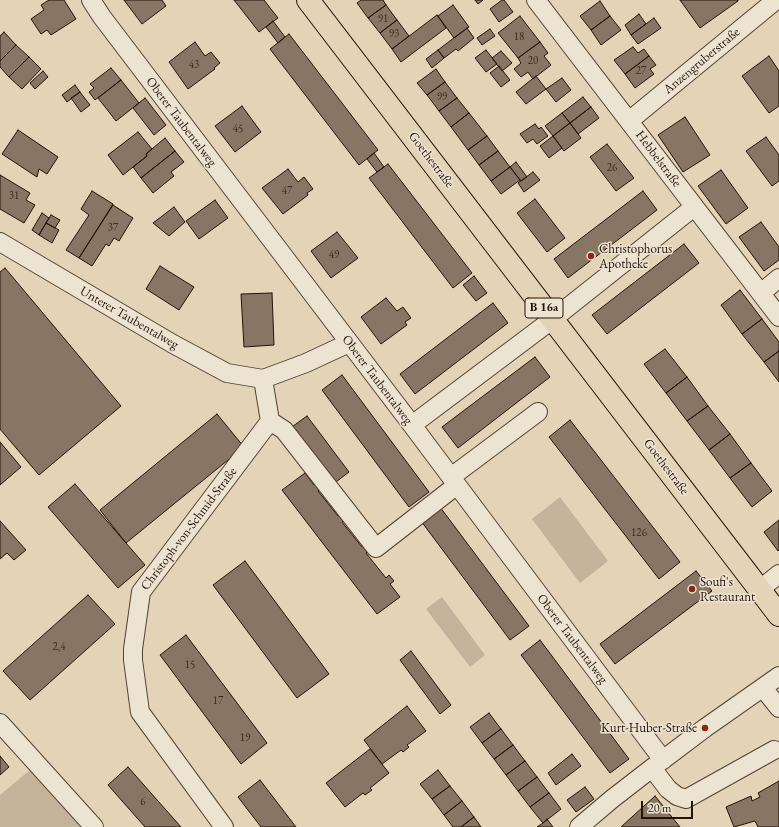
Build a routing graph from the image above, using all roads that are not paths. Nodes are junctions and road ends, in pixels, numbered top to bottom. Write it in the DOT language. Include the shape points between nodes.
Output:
graph roads {
  1 [pos="91,0"];
  2 [pos="308,0"];
  3 [pos="536,0"];
  4 [pos="776,0"];
  5 [pos="629,121"];
  6 [pos="694,207"];
  7 [pos="0,242"];
  8 [pos="779,278"];
  9 [pos="761,293"];
  10 [pos="779,317"];
  11 [pos="553,319"];
  12 [pos="349,343"];
  13 [pos="264,379"];
  14 [pos="538,412"];
  15 [pos="270,421"];
  16 [pos="412,425"];
  17 [pos="454,481"];
  18 [pos="779,574"];
  19 [pos="759,590"];
  20 [pos="779,616"];
  21 [pos="779,676"];
  22 [pos="763,688"];
  23 [pos="779,708"];
  24 [pos="0,723"];
  25 [pos="774,750"];
  26 [pos="657,764"];
  27 [pos="94,827"];
  28 [pos="224,827"];
  29 [pos="579,827"];
  1 -- 12 [label="street, Oberer Taubentalweg"];
  2 -- 11 [label="main road, Goethestraße / B 16a"];
  3 -- 5 [label="street, Hebbelstraße"];
  4 -- 5 [label="street, Anzengruberstraße"];
  5 -- 6 [label="street, Hebbelstraße"];
  6 -- 9 [label="street, Hebbelstraße"];
  6 -- 11 [label="street"];
  7 -- 13 [label="street, Unterer Taubentalweg" via="227,373"];
  8 -- 9 [label="street"];
  9 -- 10 [label="street, Hebbelstraße"];
  11 -- 16 [label="street"];
  11 -- 19 [label="main road, Goethestraße / B 16a"];
  12 -- 13 [label="street"];
  12 -- 16 [label="street, Oberer Taubentalweg"];
  13 -- 15 [label="street"];
  14 -- 17 [label="street"];
  15 -- 17 [label="street" via="284,430 376,548"];
  15 -- 28 [label="street, Christoph-von-Schmid-Straße" via="141,592 133,649 140,712"];
  16 -- 17 [label="street, Oberer Taubentalweg"];
  17 -- 26 [label="street, Oberer Taubentalweg"];
  18 -- 19 [label="street"];
  19 -- 20 [label="main road, Goethestraße / B 16a"];
  21 -- 22 [label="street"];
  22 -- 23 [label="street"];
  22 -- 26 [label="street"];
  24 -- 27 [label="street"];
  25 -- 26 [label="street, Oberer Taubentalweg" via="686,799 668,789"];
  26 -- 29 [label="street"];
}
